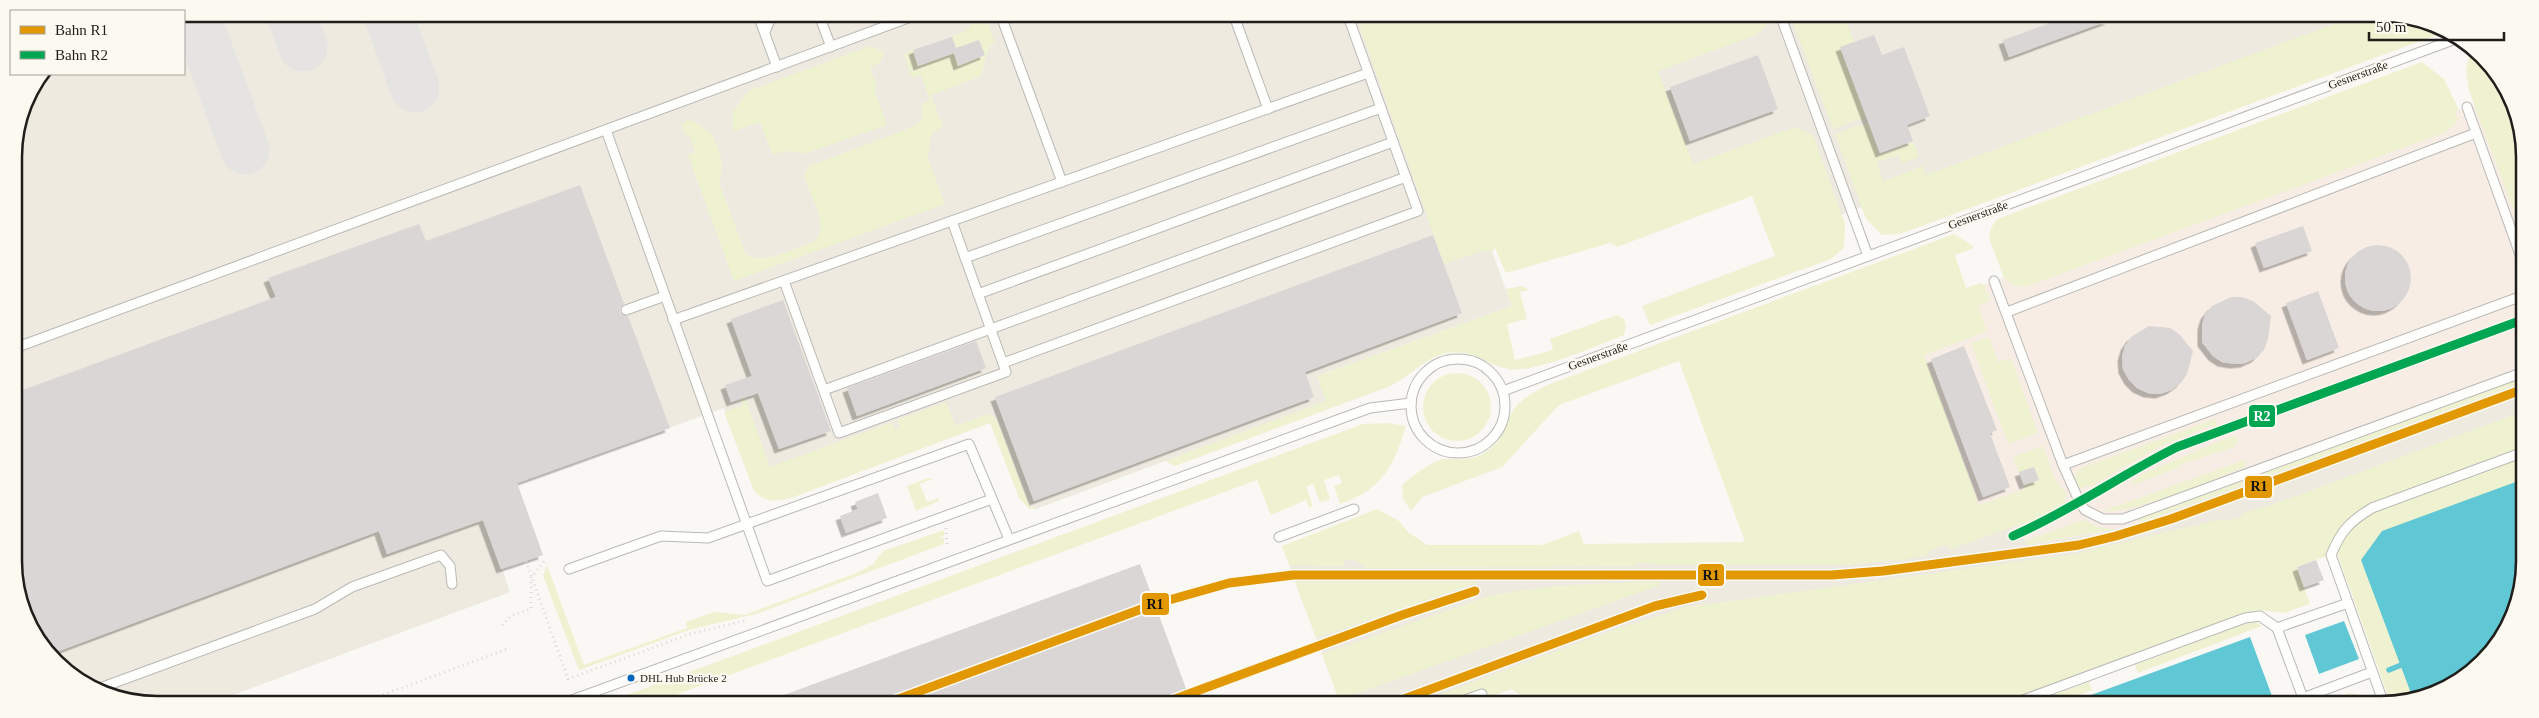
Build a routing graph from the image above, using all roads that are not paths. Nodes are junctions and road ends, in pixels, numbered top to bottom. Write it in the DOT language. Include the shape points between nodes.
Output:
graph roads {
  1 [pos="760,22"];
  2 [pos="768,22"];
  3 [pos="822,22"];
  4 [pos="897,22"];
  5 [pos="1003,22"];
  6 [pos="1236,22"];
  7 [pos="1350,22"];
  8 [pos="1783,22"];
  9 [pos="764,32"];
  10 [pos="2450,41"];
  11 [pos="831,47"];
  12 [pos="777,67"];
  13 [pos="1368,73"];
  14 [pos="2467,107"];
  15 [pos="1381,108"];
  16 [pos="1268,109"];
  17 [pos="606,130"];
  18 [pos="2476,133"];
  19 [pos="1393,142"];
  20 [pos="1406,177"];
  21 [pos="1062,182"];
  22 [pos="952,221"];
  23 [pos="2516,243"];
  24 [pos="1868,256"];
  25 [pos="965,258"];
  26 [pos="784,281"];
  27 [pos="1994,281"];
  28 [pos="978,294"];
  29 [pos="665,296"];
  30 [pos="2516,298"];
  31 [pos="626,310"];
  32 [pos="2006,312"];
  33 [pos="673,320"];
  34 [pos="991,330"];
  35 [pos="23,345"];
  36 [pos="1004,367"];
  37 [pos="2516,374"];
  38 [pos="824,390"];
  39 [pos="1502,391"];
  40 [pos="1411,403"];
  41 [pos="2516,455"];
  42 [pos="2063,465"];
  43 [pos="992,499"];
  44 [pos="1354,509"];
  45 [pos="747,524"];
  46 [pos="1279,537"];
  47 [pos="1009,539"];
  48 [pos="569,569"];
  49 [pos="452,584"];
  50 [pos="2348,603"];
  51 [pos="2277,628"];
  52 [pos="2372,672"];
  53 [pos="107,685"];
  54 [pos="1482,694"];
  55 [pos="1478,695"];
  56 [pos="2037,695"];
  57 [pos="2302,695"];
  58 [pos="2318,695"];
  59 [pos="2381,695"];
  60 [pos="583,696"];
  1 -- 9 [label="lane"];
  2 -- 9 [label="lane"];
  3 -- 11 [label="lane"];
  4 -- 11 [label="lane"];
  5 -- 21 [label="lane"];
  6 -- 16 [label="lane"];
  7 -- 13 [label="lane"];
  8 -- 24 [label="lane"];
  9 -- 12 [label="lane"];
  10 -- 24 [label="lane, Gesnerstraße"];
  11 -- 12 [label="lane"];
  12 -- 17 [label="lane"];
  13 -- 15 [label="lane"];
  13 -- 16 [label="lane"];
  14 -- 18 [label="lane"];
  15 -- 19 [label="lane"];
  15 -- 25 [label="lane"];
  16 -- 21 [label="lane"];
  17 -- 29 [label="lane"];
  17 -- 35 [label="lane"];
  18 -- 23 [label="lane"];
  18 -- 32 [label="lane"];
  19 -- 20 [label="lane"];
  19 -- 28 [label="lane"];
  20 -- 34 [label="lane"];
  20 -- 36 [label="lane" via="1418,211"];
  21 -- 22 [label="lane"];
  22 -- 25 [label="lane"];
  22 -- 26 [label="lane"];
  24 -- 39 [label="lane, Gesnerstraße"];
  25 -- 28 [label="lane"];
  26 -- 33 [label="lane"];
  26 -- 38 [label="lane"];
  27 -- 32 [label="lane"];
  28 -- 34 [label="lane"];
  29 -- 31 [label="lane"];
  29 -- 33 [label="lane"];
  30 -- 42 [label="lane"];
  32 -- 42 [label="lane"];
  33 -- 45 [label="lane"];
  34 -- 36 [label="lane"];
  34 -- 38 [label="lane"];
  36 -- 38 [label="lane" via="839,433"];
  37 -- 42 [label="lane" via="2124,519 2103,519 2085,510"];
  39 -- 40 [label="lane" via="1497,380 1483,366 1460,359 1448,360 1423,375"];
  39 -- 40 [label="lane" via="1505,413 1498,432 1483,446 1459,454 1442,450 1423,438 1413,420"];
  40 -- 47 [label="lane" via="1370,408"];
  41 -- 50 [label="lane" via="2372,508 2354,519 2339,536 2331,555"];
  43 -- 45 [label="lane" via="969,444"];
  43 -- 45 [label="lane" via="768,581"];
  43 -- 47 [label="lane"];
  44 -- 46 [label="lane"];
  45 -- 48 [label="lane" via="708,538 661,536"];
  47 -- 60 [label="lane"];
  49 -- 53 [label="lane" via="450,566 441,555 352,588 315,609"];
  50 -- 51 [label="lane"];
  50 -- 52 [label="lane"];
  51 -- 56 [label="lane" via="2260,616 2245,618"];
  51 -- 57 [label="lane"];
  52 -- 58 [label="lane"];
  52 -- 59 [label="lane"];
  54 -- 55 [label="lane"];
}
